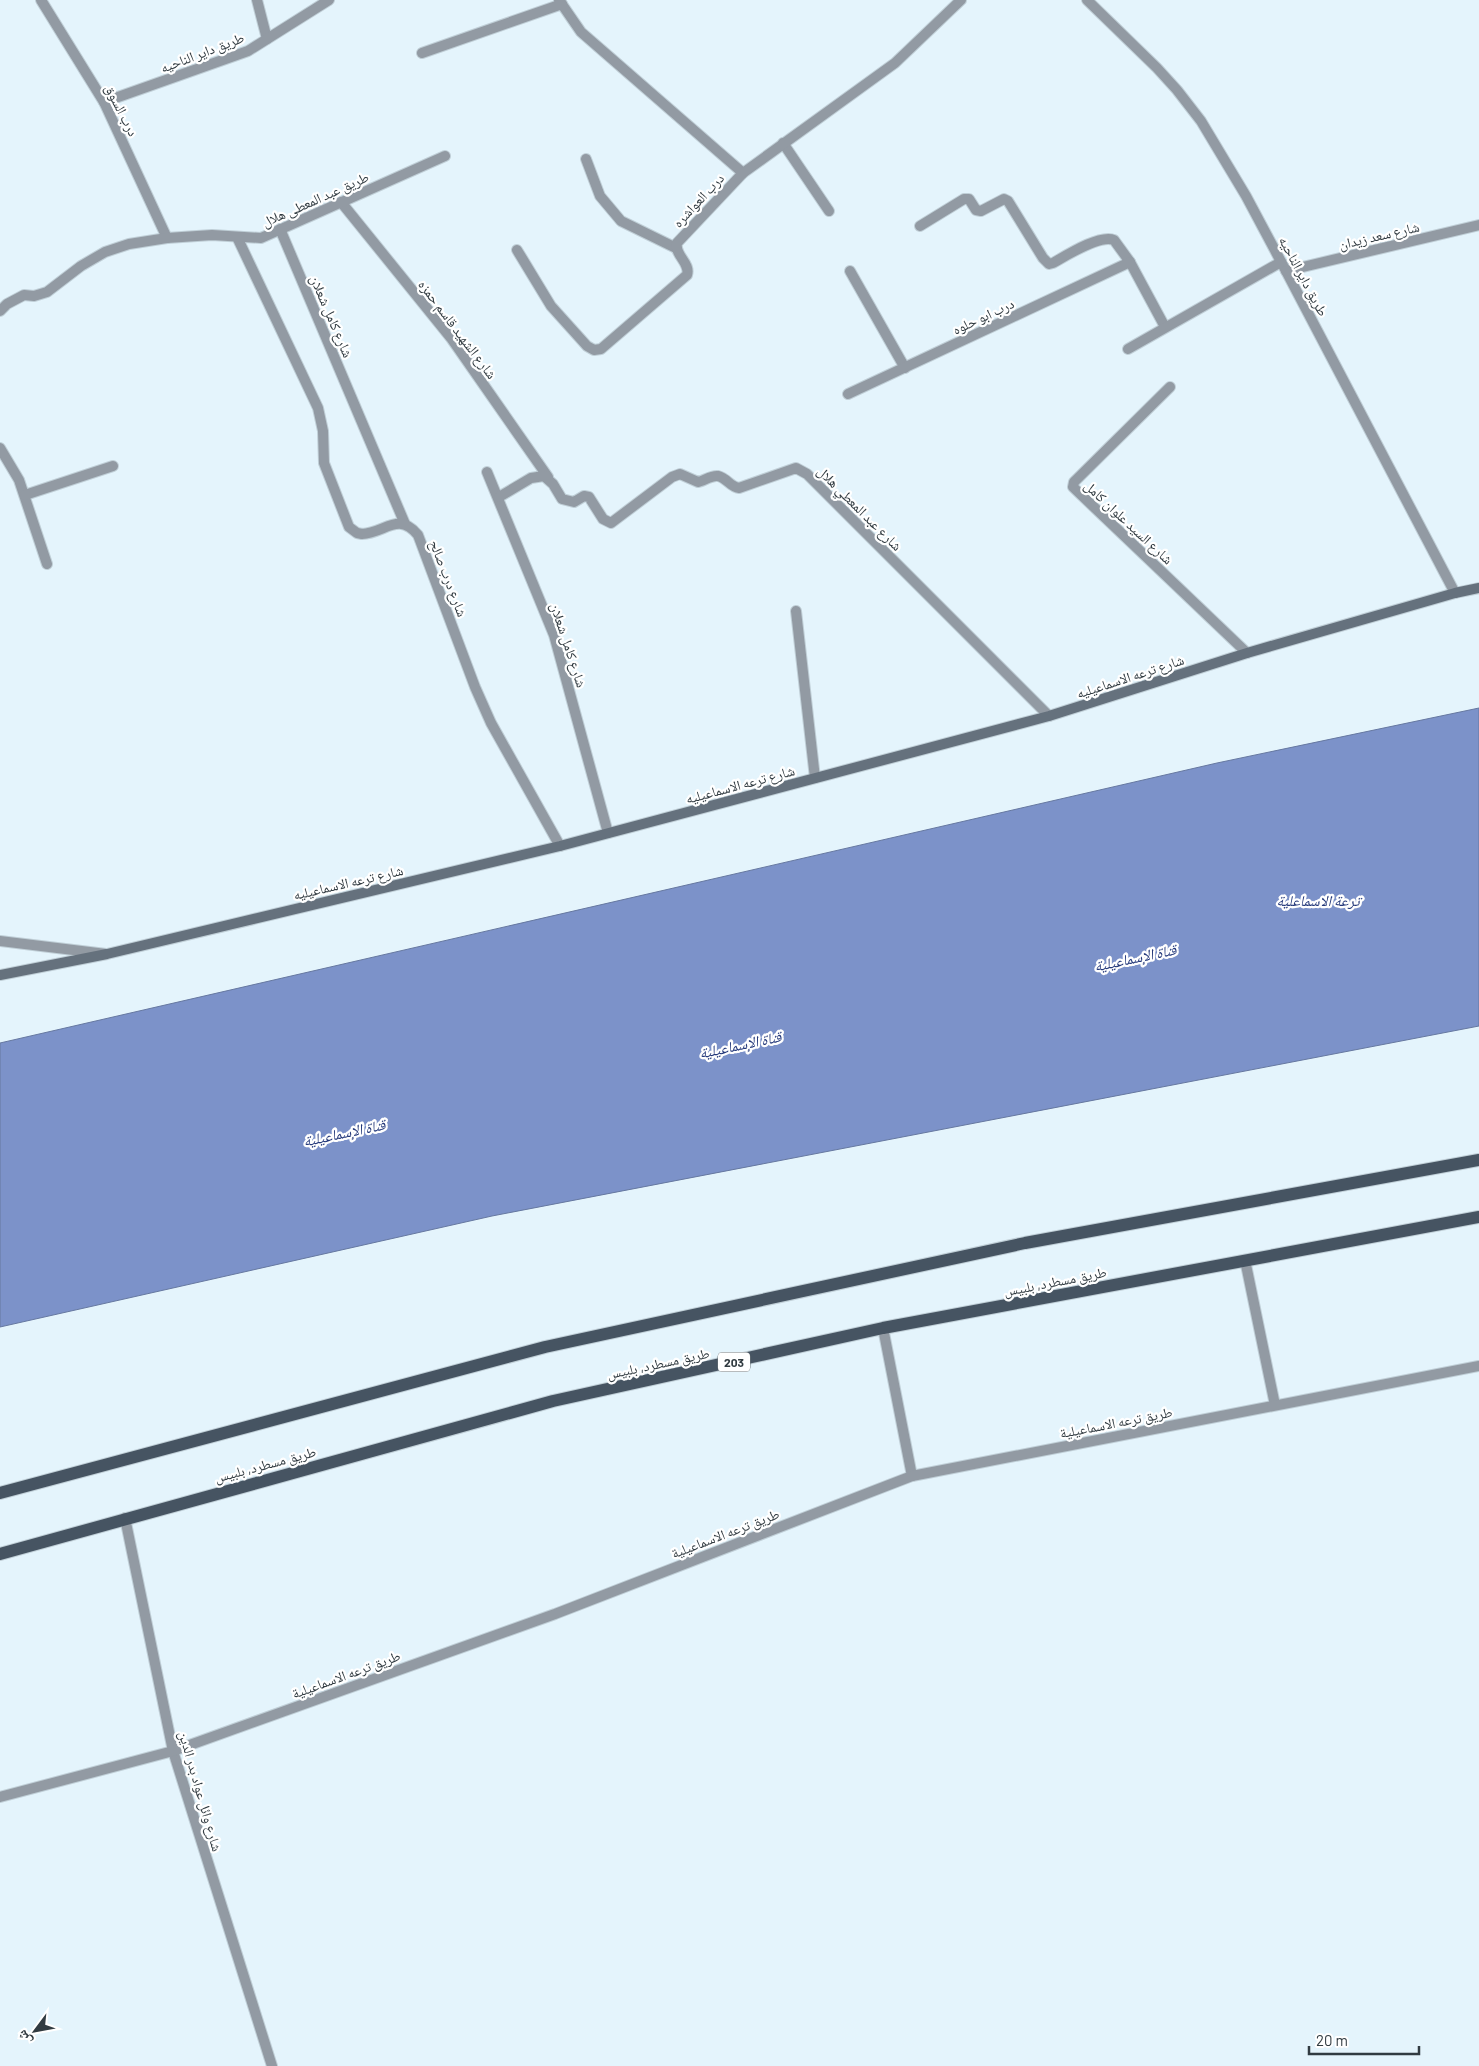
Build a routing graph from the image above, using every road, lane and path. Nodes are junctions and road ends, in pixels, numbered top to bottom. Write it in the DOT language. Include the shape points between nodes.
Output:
graph roads {
  1 [pos="42,0"];
  2 [pos="257,0"];
  3 [pos="961,0"];
  4 [pos="1087,0"];
  5 [pos="324,2"];
  6 [pos="560,2"];
  7 [pos="267,39"];
  8 [pos="422,53"];
  9 [pos="104,102"];
  10 [pos="783,143"];
  11 [pos="445,156"];
  12 [pos="586,159"];
  13 [pos="743,173"];
  14 [pos="341,202"];
  15 [pos="828,210"];
  16 [pos="1479,225"];
  17 [pos="920,226"];
  18 [pos="280,229"];
  19 [pos="236,237"];
  20 [pos="167,238"];
  21 [pos="676,248"];
  22 [pos="517,250"];
  23 [pos="1130,262"];
  24 [pos="1284,267"];
  25 [pos="850,271"];
  26 [pos="0,311"];
  27 [pos="1165,327"];
  28 [pos="1128,349"];
  29 [pos="905,368"];
  30 [pos="1170,387"];
  31 [pos="848,394"];
  32 [pos="0,448"];
  33 [pos="113,466"];
  34 [pos="488,472"];
  35 [pos="548,477"];
  36 [pos="25,495"];
  37 [pos="499,497"];
  38 [pos="405,524"];
  39 [pos="47,564"];
  40 [pos="1479,588"];
  41 [pos="1455,593"];
  42 [pos="796,611"];
  43 [pos="1247,653"];
  44 [pos="1048,716"];
  45 [pos="815,778"];
  46 [pos="608,833"];
  47 [pos="560,846"];
  48 [pos="0,940"];
  49 [pos="106,954"];
  50 [pos="0,975"];
  51 [pos="1479,1160"];
  52 [pos="1479,1217"];
  53 [pos="1246,1260"];
  54 [pos="884,1328"];
  55 [pos="1479,1366"];
  56 [pos="1276,1405"];
  57 [pos="912,1476"];
  58 [pos="0,1493"];
  59 [pos="125,1518"];
  60 [pos="0,1554"];
  61 [pos="173,1750"];
  62 [pos="0,1797"];
  63 [pos="272,2066"];
  1 -- 9 [label="street, درب السوق"];
  2 -- 7 [label="street"];
  3 -- 10 [label="street, درب العواشره" via="895,63"];
  4 -- 24 [label="street, طريق داير الناحيه" via="1157,68 1201,121"];
  5 -- 7 [label="street, طريق داير الناحيه"];
  6 -- 8 [label="street"];
  6 -- 13 [label="street" via="581,32"];
  7 -- 9 [label="street, طريق داير الناحيه" via="248,51"];
  9 -- 20 [label="street, درب السوق"];
  10 -- 13 [label="street, درب العواشره"];
  10 -- 15 [label="street"];
  11 -- 14 [label="street, طريق عبد المعطى هلال"];
  12 -- 21 [label="street" via="600,196 622,221"];
  13 -- 21 [label="street, درب العواشره" via="678,242"];
  14 -- 18 [label="street, طريق عبد المعطى هلال"];
  14 -- 35 [label="street, شارع الشهيد قاسم حمزه" via="450,338"];
  16 -- 24 [label="street, شارع سعد زيدان"];
  17 -- 23 [label="street" via="964,198 981,211 1004,199 1047,263 1105,238 1118,243"];
  18 -- 19 [label="street, طريق عبد المعطى هلال" via="261,238"];
  18 -- 38 [label="street, شارع كامل شعلان"];
  19 -- 20 [label="street, طريق عبد المعطى هلال"];
  19 -- 38 [label="street" via="318,408 324,463 349,526 362,534"];
  20 -- 26 [label="street, طريق عبد المعطى هلال" via="104,252 47,292 24,295"];
  21 -- 22 [label="street, درب العواشره" via="688,268 687,275 598,350 587,346 551,306"];
  23 -- 27 [label="street"];
  23 -- 29 [label="street, درب ابو حلوه"];
  24 -- 27 [label="street, شارع سعد زيدان"];
  24 -- 41 [label="street, طريق داير الناحيه"];
  25 -- 29 [label="street"];
  27 -- 28 [label="street, شارع سعد زيدان"];
  29 -- 31 [label="street, درب ابو حلوه"];
  30 -- 43 [label="street, شارع السيد علوان كامل" via="1074,482 1073,487"];
  32 -- 36 [label="street"];
  33 -- 36 [label="street"];
  34 -- 37 [label="street, شارع كامل شعلان"];
  35 -- 37 [label="street" via="535,476"];
  35 -- 44 [label="street, شارع عبد المعطي هلال" via="562,499 574,502 584,496 589,497 603,519 611,523 680,474 698,482 720,476 730,485 740,488 796,468 807,474"];
  36 -- 39 [label="street"];
  37 -- 46 [label="street, شارع كامل شعلان" via="554,635"];
  38 -- 47 [label="street, شارع درب صالح" via="418,535 491,723"];
  40 -- 41 [label="main road, شارع ترعه الاسماعيليه"];
  41 -- 43 [label="main road, شارع ترعه الاسماعيليه"];
  42 -- 45 [label="street"];
  43 -- 44 [label="main road, شارع ترعه الاسماعيليه"];
  44 -- 45 [label="main road, شارع ترعه الاسماعيليه"];
  45 -- 46 [label="main road, شارع ترعه الاسماعيليه"];
  46 -- 47 [label="main road, شارع ترعه الاسماعيليه"];
  47 -- 49 [label="main road, شارع ترعه الاسماعيليه"];
  48 -- 49 [label="street"];
  49 -- 50 [label="main road, شارع ترعه الاسماعيليه"];
  51 -- 58 [label="main road" via="1025,1242 545,1347"];
  52 -- 53 [label="main road, طريق مسطرد, بلبيس / 203"];
  53 -- 54 [label="main road, طريق مسطرد, بلبيس / 203"];
  53 -- 56 [label="street"];
  54 -- 57 [label="street"];
  54 -- 59 [label="main road, طريق مسطرد, بلبيس / 203" via="553,1401"];
  55 -- 56 [label="street, طريق ترعه الاسماعيلية"];
  56 -- 57 [label="street, طريق ترعه الاسماعيلية"];
  57 -- 61 [label="street, طريق ترعه الاسماعيلية" via="555,1614"];
  59 -- 60 [label="main road, طريق مسطرد, بلبيس / 203"];
  59 -- 61 [label="street, شارع وائل عواد بدر الدين"];
  61 -- 62 [label="street, طريق ترعه الاسماعيلية"];
  61 -- 63 [label="street, شارع وائل عواد بدر الدين"];
}
